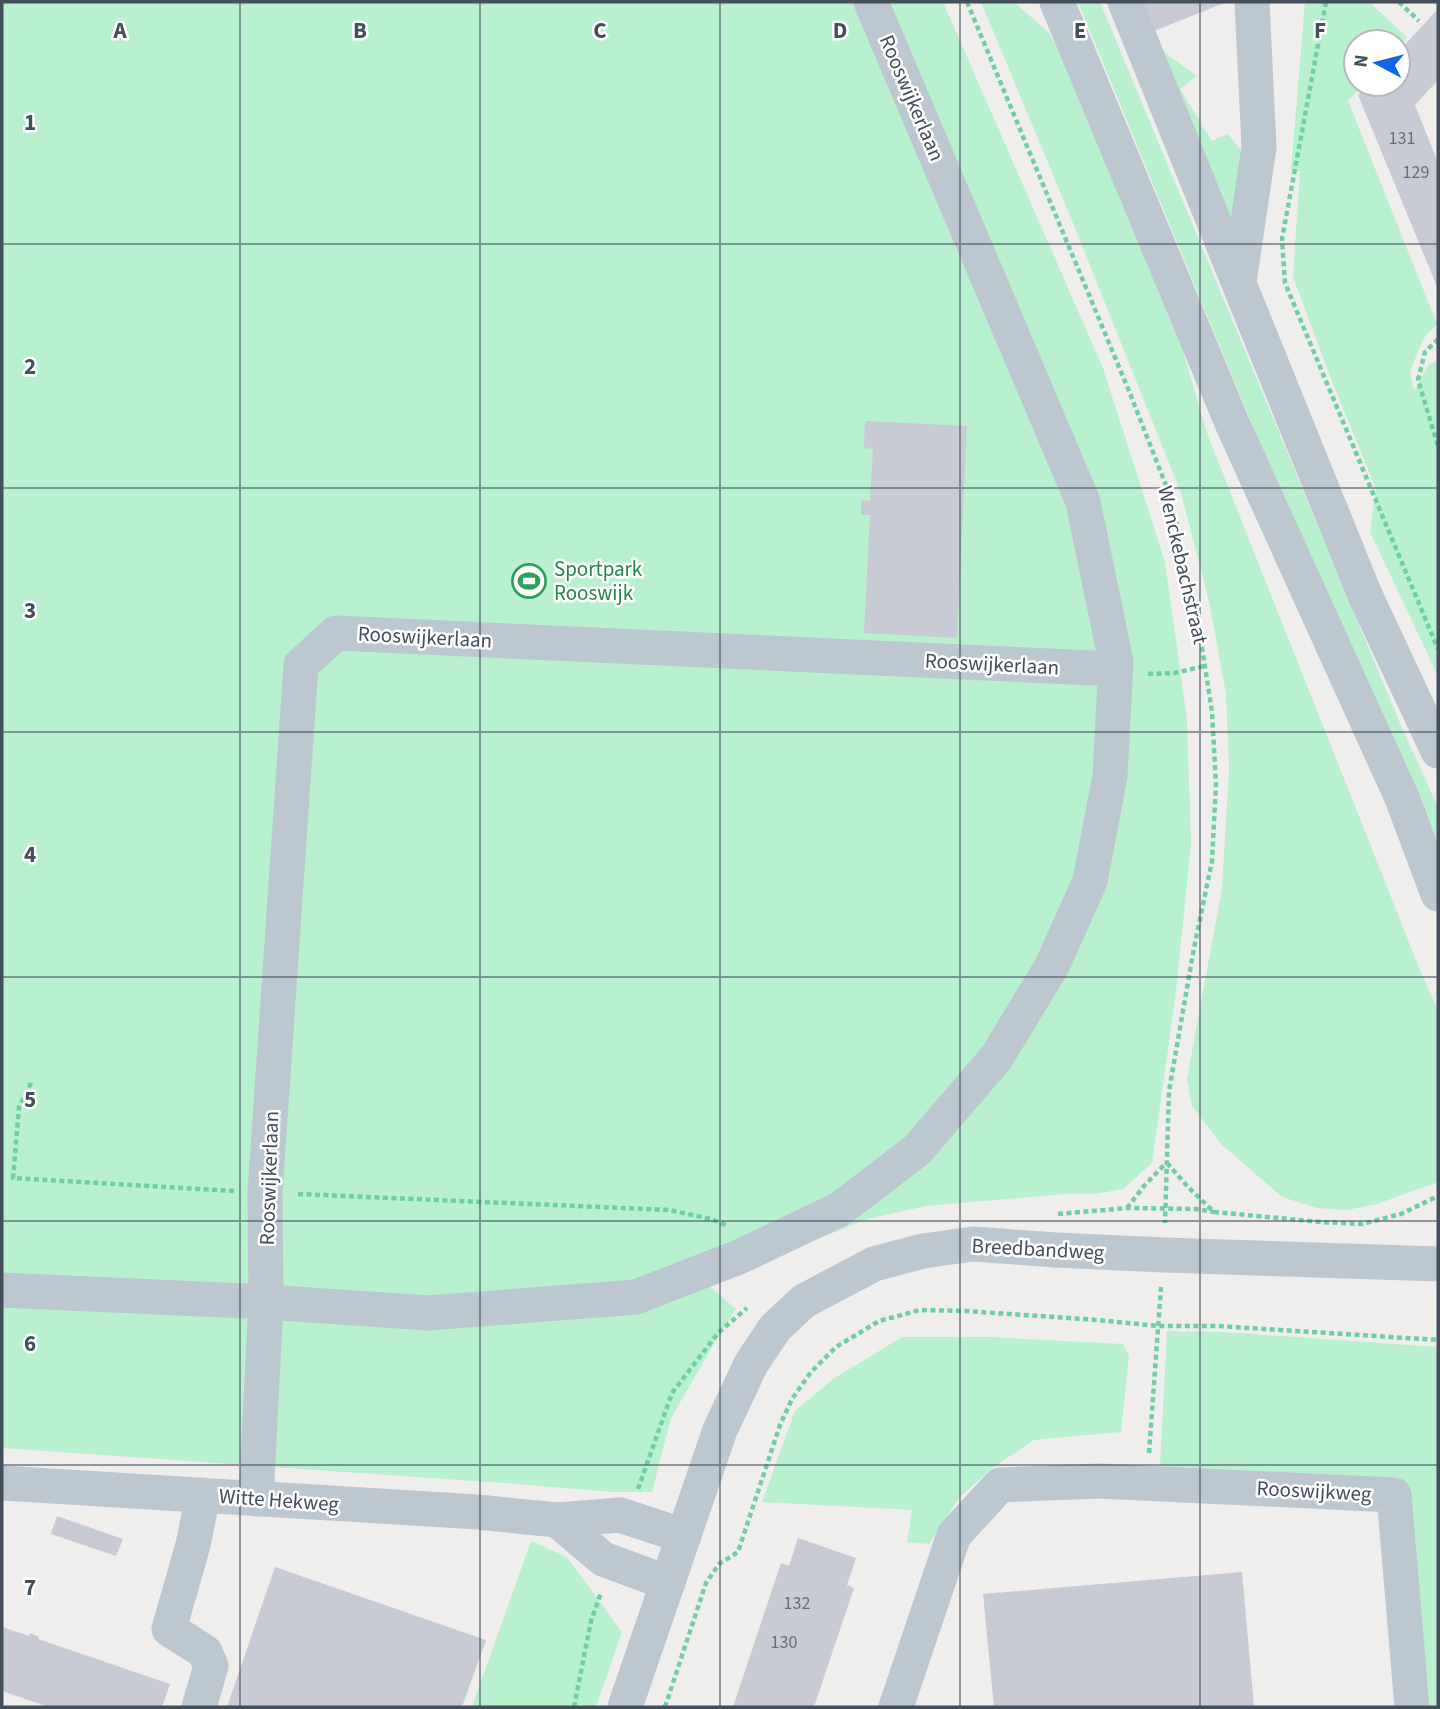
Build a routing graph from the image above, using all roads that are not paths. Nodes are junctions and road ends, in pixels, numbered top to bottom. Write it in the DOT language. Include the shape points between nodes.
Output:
graph roads {
  1 [pos="870,2"];
  2 [pos="1031,2"];
  3 [pos="1125,2"];
  4 [pos="1252,2"];
  5 [pos="1060,10"];
  6 [pos="1239,282"];
  7 [pos="1115,669"];
  8 [pos="1438,751"];
  9 [pos="1438,894"];
  10 [pos="1438,1264"];
  11 [pos="2,1290"];
  12 [pos="265,1302"];
  13 [pos="2,1483"];
  14 [pos="203,1495"];
  15 [pos="256,1499"];
  16 [pos="557,1520"];
  17 [pos="684,1536"];
  18 [pos="668,1583"];
  19 [pos="199,1707"];
  20 [pos="625,1707"];
  21 [pos="896,1707"];
  22 [pos="1412,1707"];
  1 -- 7 [label="street, Rooswijkerlaan" via="1083,502"];
  2 -- 5 [label="street"];
  3 -- 6 [label="street"];
  4 -- 6 [label="street" via="1259,146"];
  5 -- 9 [label="street" via="1233,423 1402,798"];
  6 -- 8 [label="street" via="1364,595"];
  7 -- 12 [label="street, Rooswijkerlaan" via="1110,776 1090,881 1052,966 996,1058 917,1150 840,1209 740,1257 636,1297 428,1313"];
  7 -- 12 [label="street, Rooswijkerlaan" via="336,633 301,665 265,1192"];
  10 -- 17 [label="street, Breedbandweg" via="973,1244 874,1264 804,1301 775,1328 751,1364 720,1430"];
  11 -- 12 [label="street, Rooswijkerlaan"];
  12 -- 15 [label="street, Rooswijkerlaan"];
  13 -- 14 [label="street, Witte Hekweg"];
  14 -- 15 [label="street, Witte Hekweg"];
  14 -- 19 [label="street" via="169,1629 205,1652 211,1666"];
  15 -- 16 [label="street, Witte Hekweg"];
  16 -- 17 [label="street, Witte Hekweg" via="620,1515"];
  16 -- 18 [label="street" via="603,1559"];
  17 -- 18 [label="street, Breedbandweg"];
  18 -- 20 [label="street, Breedbandweg"];
  21 -- 22 [label="street, Rooswijkweg" via="954,1535 1000,1485 1100,1481 1394,1495"];
}
